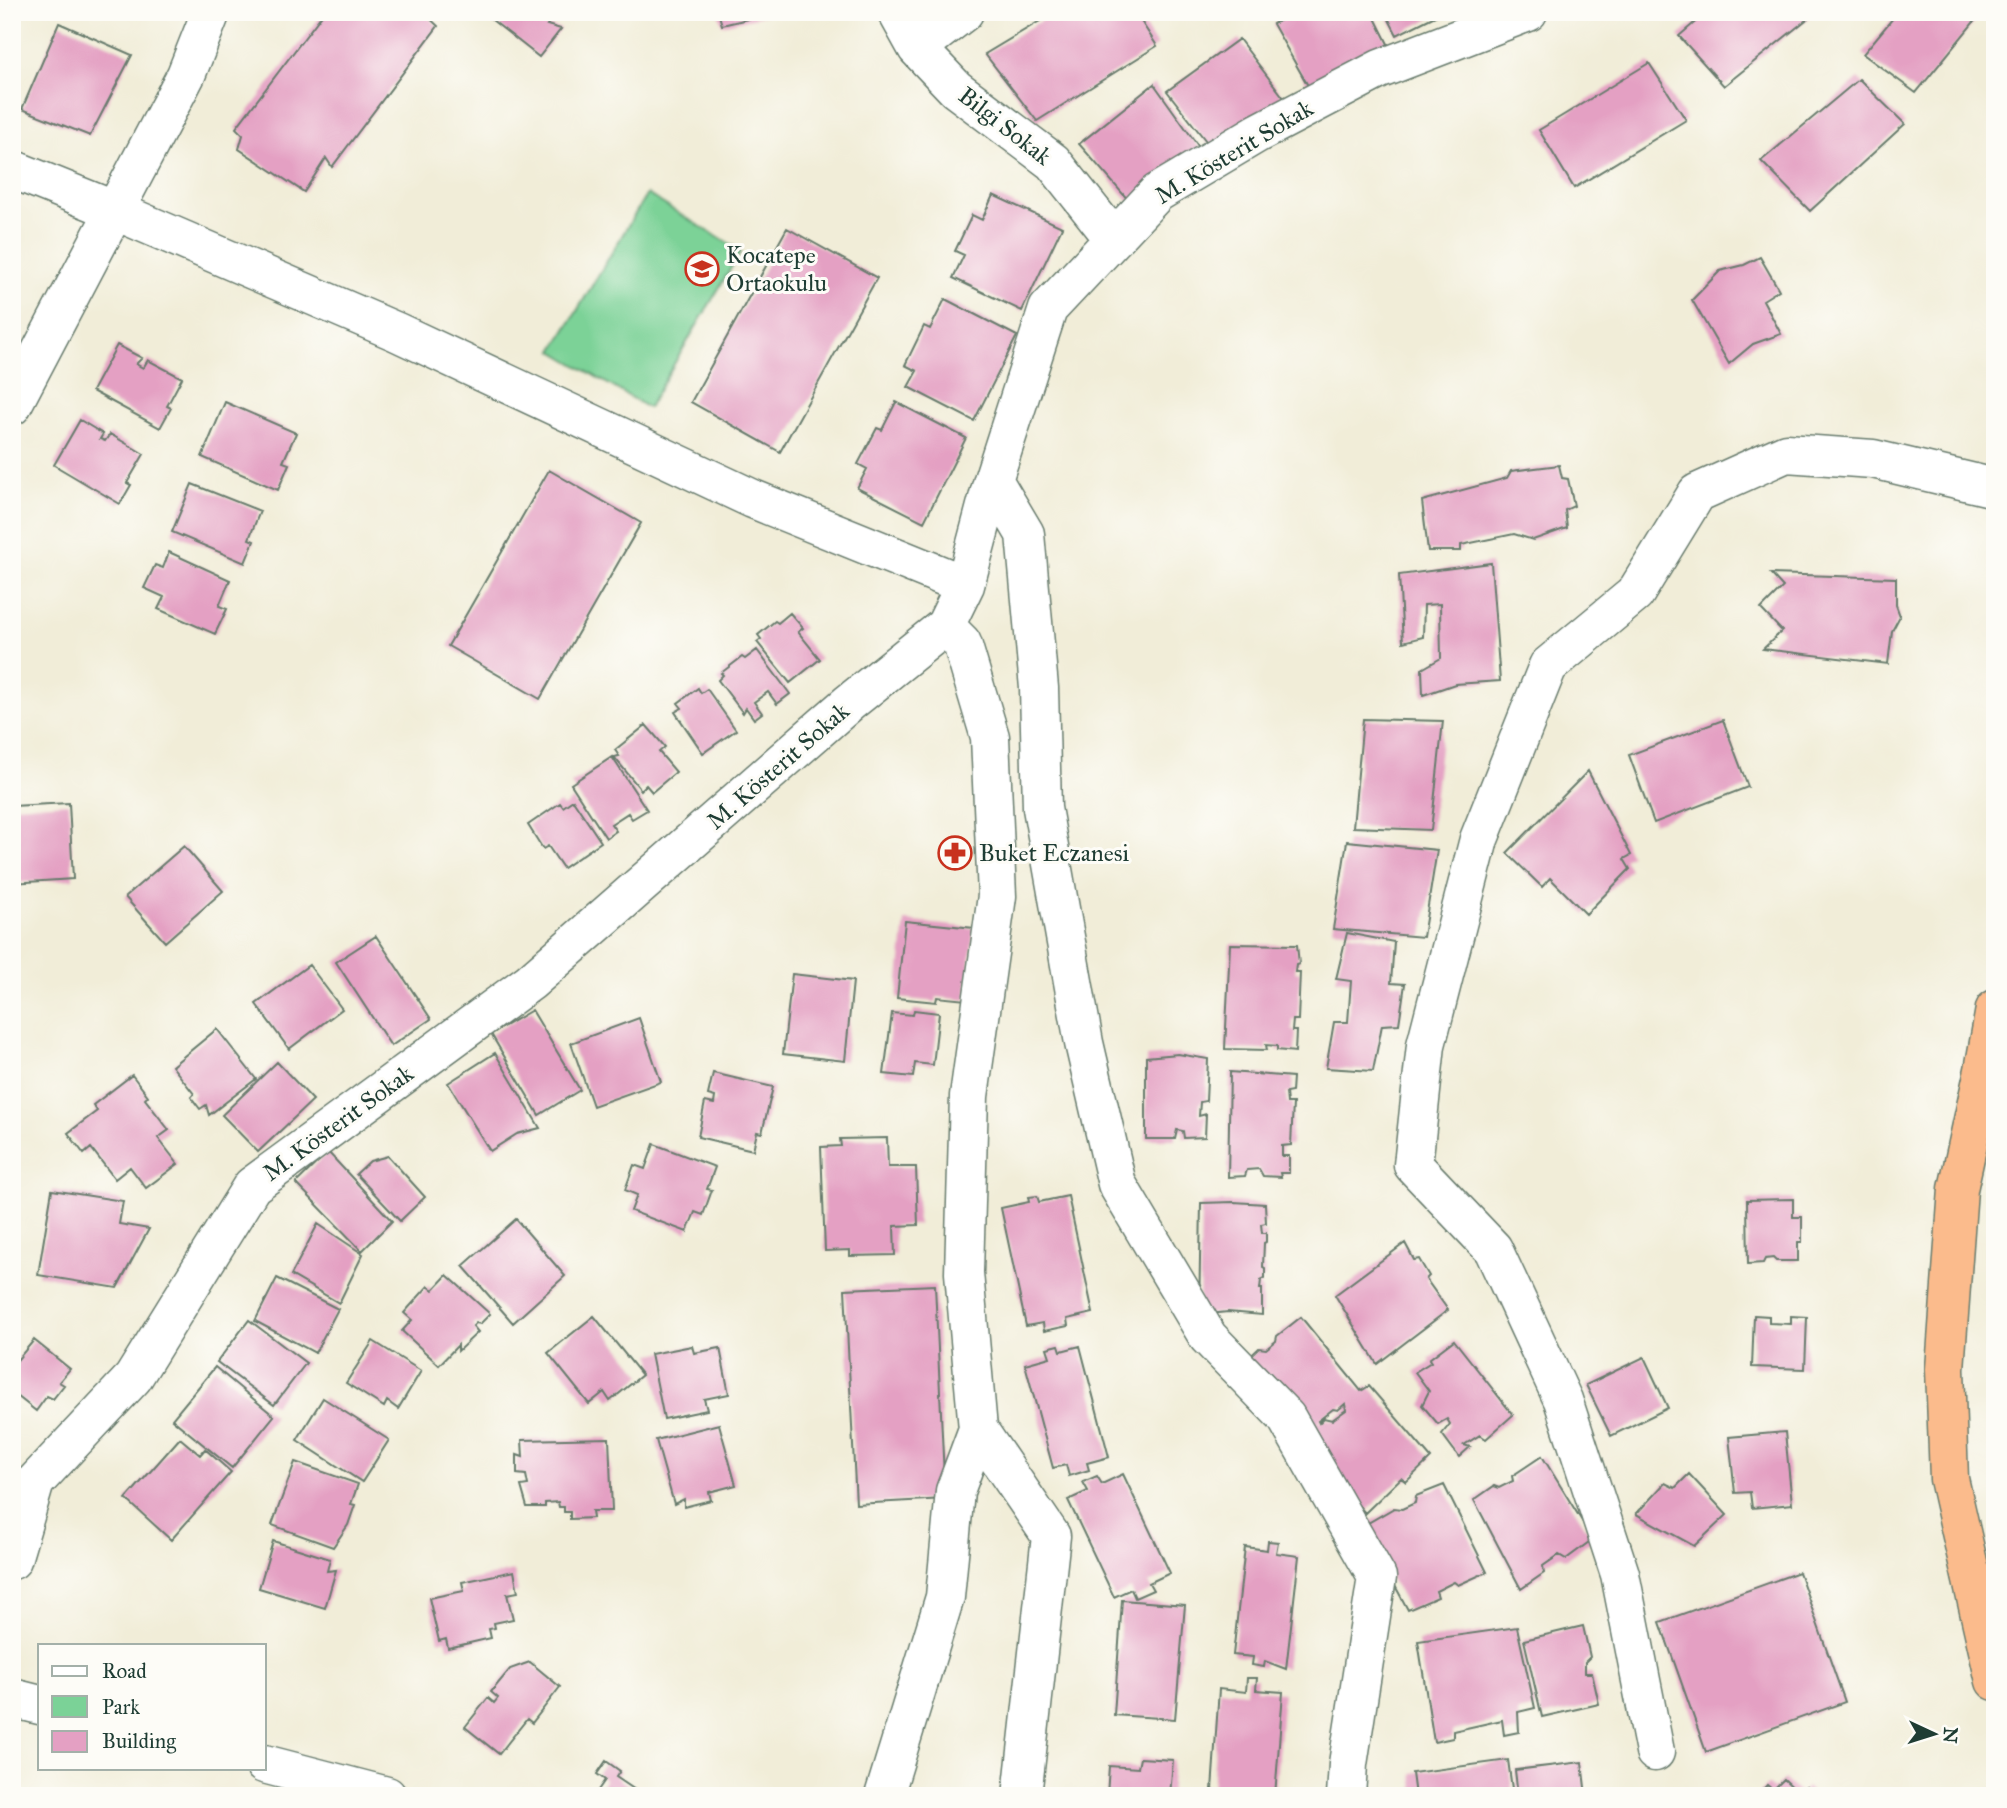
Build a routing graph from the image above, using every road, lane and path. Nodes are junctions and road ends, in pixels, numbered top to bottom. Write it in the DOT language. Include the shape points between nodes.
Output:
graph roads {
  1 [pos="211,12"];
  2 [pos="897,12"];
  3 [pos="964,12"];
  4 [pos="1528,12"];
  5 [pos="917,48"];
  6 [pos="12,169"];
  7 [pos="116,211"];
  8 [pos="1114,239"];
  9 [pos="12,406"];
  10 [pos="993,480"];
  11 [pos="1995,488"];
  12 [pos="965,585"];
  13 [pos="945,626"];
  14 [pos="1995,1009"];
  15 [pos="978,1429"];
  16 [pos="24,1478"];
  17 [pos="12,1560"];
  18 [pos="1995,1681"];
  19 [pos="12,1698"];
  20 [pos="38,1704"];
  21 [pos="1655,1752"];
  22 [pos="266,1765"];
  23 [pos="387,1796"];
  24 [pos="884,1796"];
  25 [pos="1022,1796"];
  26 [pos="1346,1796"];
  1 -- 7 [label="street" via="186,75"];
  2 -- 5 [label="street, Bilgi Sokak"];
  3 -- 5 [label="street"];
  4 -- 8 [label="street, M. Kösterit Sokak" via="1380,69 1258,133 1157,193"];
  5 -- 8 [label="street, Bilgi Sokak" via="956,89 1053,162"];
  6 -- 7 [label="street"];
  7 -- 9 [label="street"];
  7 -- 12 [label="street" via="397,332 753,499"];
  8 -- 10 [label="street, M. Kösterit Sokak" via="1048,309"];
  10 -- 12 [label="street, M. Kösterit Sokak"];
  10 -- 26 [label="street" via="1025,534 1039,688 1042,808 1084,1043 1117,1184 1208,1338 1286,1417 1377,1577"];
  11 -- 21 [label="street" via="1873,459 1786,453 1697,493 1635,594 1548,666 1479,839 1426,1045 1413,1165 1493,1249 1563,1400 1620,1574"];
  12 -- 13 [label="street, M. Kösterit Sokak"];
  13 -- 15 [label="street" via="962,643 990,737 998,896 969,1110 964,1273"];
  13 -- 16 [label="street, M. Kösterit Sokak" via="530,982 252,1186 133,1378"];
  14 -- 18 [label="highway" via="1958,1189 1945,1369 1949,1479"];
  15 -- 24 [label="street" via="955,1491 945,1597"];
  15 -- 25 [label="street" via="1051,1536"];
  16 -- 17 [label="street, M. Kösterit Sokak"];
  19 -- 20 [label="street"];
  22 -- 23 [label="street"];
}
